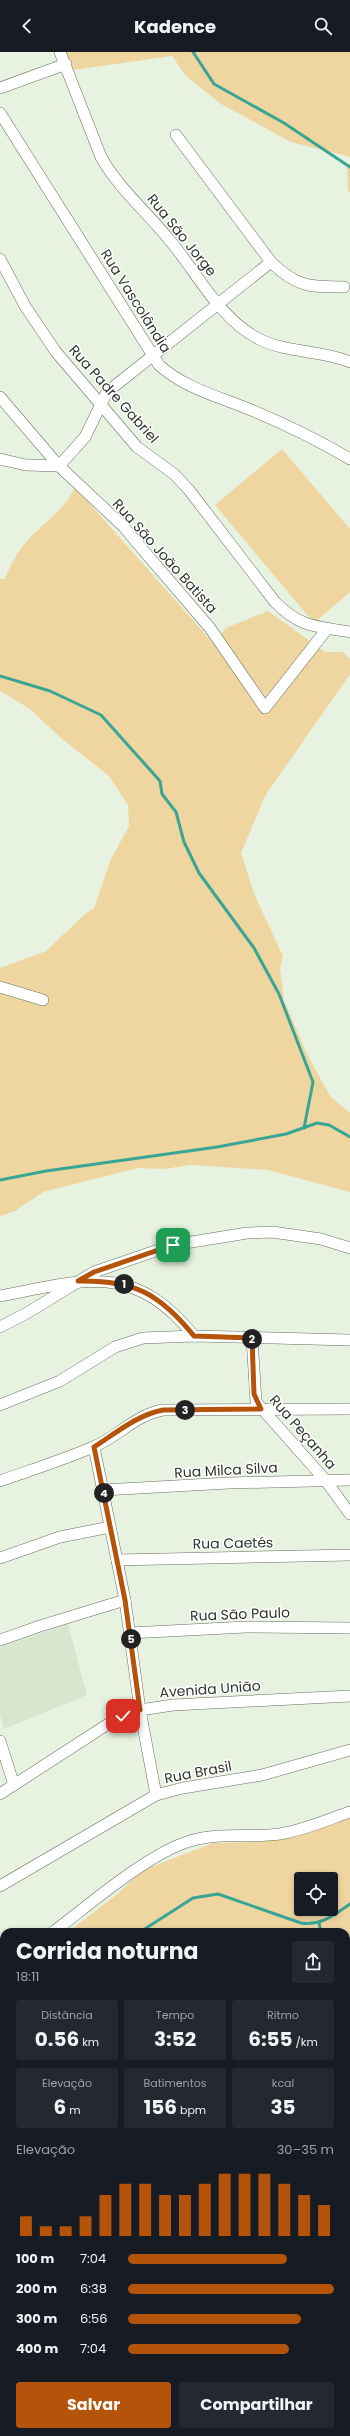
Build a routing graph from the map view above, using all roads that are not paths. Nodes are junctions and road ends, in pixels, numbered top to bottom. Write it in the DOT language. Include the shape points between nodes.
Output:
graph roads {
  1 [pos="60,52"];
  2 [pos="66,64"];
  3 [pos="0,88"];
  4 [pos="0,113"];
  5 [pos="176,135"];
  6 [pos="0,259"];
  7 [pos="271,262"];
  8 [pos="344,287"];
  9 [pos="218,305"];
  10 [pos="153,356"];
  11 [pos="350,362"];
  12 [pos="0,397"];
  13 [pos="100,403"];
  14 [pos="0,459"];
  15 [pos="350,459"];
  16 [pos="59,466"];
  17 [pos="327,629"];
  18 [pos="350,632"];
  19 [pos="0,987"];
  20 [pos="44,1000"];
  21 [pos="350,1248"];
  22 [pos="78,1281"];
  23 [pos="0,1296"];
  24 [pos="0,1327"];
  25 [pos="194,1336"];
  26 [pos="252,1338"];
  27 [pos="350,1340"];
  28 [pos="0,1405"];
  29 [pos="261,1409"];
  30 [pos="350,1409"];
  31 [pos="94,1447"];
  32 [pos="0,1480"];
  33 [pos="350,1480"];
  34 [pos="326,1481"];
  35 [pos="103,1490"];
  36 [pos="350,1514"];
  37 [pos="110,1527"];
  38 [pos="350,1555"];
  39 [pos="0,1558"];
  40 [pos="116,1560"];
  41 [pos="125,1600"];
  42 [pos="350,1628"];
  43 [pos="130,1633"];
  44 [pos="0,1640"];
  45 [pos="350,1696"];
  46 [pos="140,1710"];
  47 [pos="0,1741"];
  48 [pos="350,1750"];
  49 [pos="14,1785"];
  50 [pos="0,1794"];
  51 [pos="156,1795"];
  52 [pos="350,1812"];
  53 [pos="0,1886"];
  54 [pos="59,1928"];
  1 -- 2 [label="street, Rua São Jorge"];
  2 -- 3 [label="street"];
  2 -- 9 [label="street, Rua São Jorge" via="98,150 109,172 172,243"];
  4 -- 10 [label="street, Rua Vascolândia"];
  5 -- 7 [label="street"];
  6 -- 13 [label="street, Rua Padre Gabriel" via="39,328"];
  7 -- 8 [label="street" via="284,275 304,285"];
  7 -- 9 [label="street"];
  9 -- 10 [label="street"];
  9 -- 11 [label="street, Rua São Jorge" via="241,328 261,340"];
  10 -- 13 [label="street" via="107,392"];
  10 -- 15 [label="street, Rua Vascolândia" via="167,373 178,379 285,425"];
  12 -- 16 [label="street, Rua São João Batista"];
  13 -- 16 [label="street" via="85,437"];
  13 -- 17 [label="street, Rua Padre Gabriel" via="137,447 166,467 189,490 275,602 303,623"];
  14 -- 16 [label="street" via="26,465"];
  16 -- 17 [label="street, Rua São João Batista" via="138,544 210,628 265,708"];
  17 -- 18 [label="street, Rua Padre Gabriel"];
  19 -- 20 [label="street"];
  21 -- 22 [label="street" via="299,1236 248,1233 173,1245 94,1272"];
  22 -- 23 [label="street"];
  22 -- 24 [label="street"];
  22 -- 25 [label="street" via="106,1281 132,1286 161,1302"];
  25 -- 26 [label="street"];
  25 -- 28 [label="street" via="128,1341 60,1381"];
  26 -- 27 [label="street"];
  26 -- 29 [label="street, Rua Peçanha" via="254,1394"];
  29 -- 30 [label="street"];
  29 -- 31 [label="street" via="152,1412"];
  29 -- 34 [label="street, Rua Peçanha"];
  31 -- 32 [label="street"];
  31 -- 35 [label="street"];
  33 -- 34 [label="street, Rua Milca Silva"];
  34 -- 35 [label="street, Rua Milca Silva"];
  34 -- 36 [label="street, Rua Peçanha"];
  35 -- 37 [label="street"];
  37 -- 39 [label="street" via="60,1537"];
  37 -- 40 [label="street"];
  38 -- 40 [label="street, Rua Caetés"];
  40 -- 41 [label="street"];
  41 -- 43 [label="street"];
  41 -- 44 [label="street"];
  42 -- 43 [label="street, Rua São Paulo" via="246,1627"];
  43 -- 46 [label="street"];
  45 -- 46 [label="street, Avenida União" via="173,1705"];
  46 -- 49 [label="street, Avenida União" via="108,1724"];
  46 -- 51 [label="street"];
  47 -- 49 [label="street"];
  48 -- 51 [label="street, Rua Brasil" via="262,1775"];
  49 -- 50 [label="street, Avenida União"];
  51 -- 53 [label="street, Rua Brasil"];
  52 -- 54 [label="street" via="280,1834 202,1837 188,1841 156,1857"];
}
